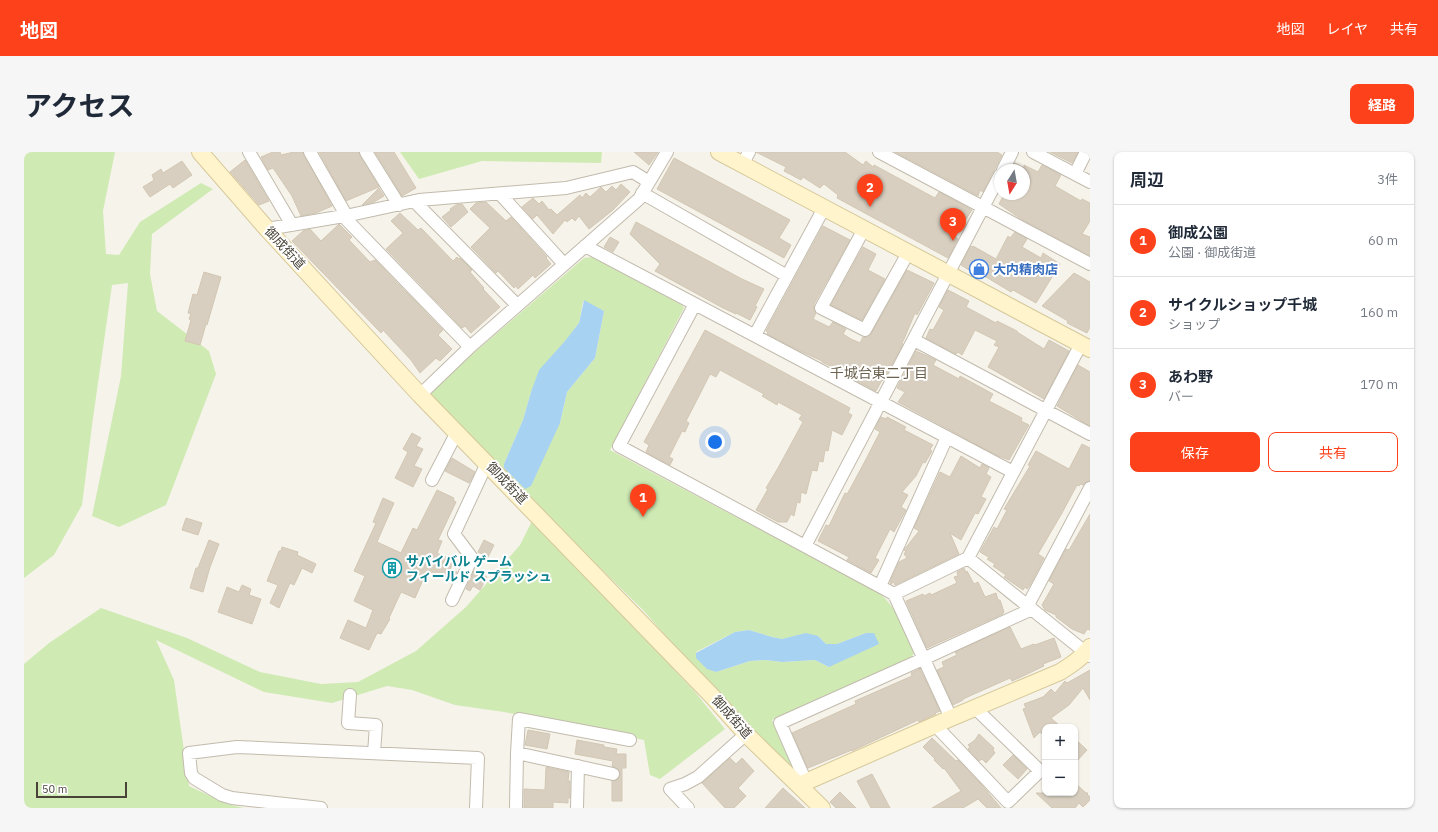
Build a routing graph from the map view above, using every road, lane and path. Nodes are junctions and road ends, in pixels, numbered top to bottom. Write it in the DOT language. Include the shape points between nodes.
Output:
graph roads {
  1 [pos="200,152"];
  2 [pos="249,152"];
  3 [pos="310,152"];
  4 [pos="366,152"];
  5 [pos="667,152"];
  6 [pos="719,152"];
  7 [pos="879,152"];
  8 [pos="1012,152"];
  9 [pos="1033,152"];
  10 [pos="1086,152"];
  11 [pos="746,158"];
  12 [pos="1006,164"];
  13 [pos="1074,174"];
  14 [pos="649,182"];
  15 [pos="1090,182"];
  16 [pos="994,186"];
  17 [pos="642,193"];
  18 [pos="500,194"];
  19 [pos="414,201"];
  20 [pos="399,205"];
  21 [pos="983,207"];
  22 [pos="824,208"];
  23 [pos="344,216"];
  24 [pos="292,225"];
  25 [pos="267,229"];
  26 [pos="864,229"];
  27 [pos="585,246"];
  28 [pos="908,253"];
  29 [pos="564,264"];
  30 [pos="1090,264"];
  31 [pos="948,274"];
  32 [pos="787,276"];
  33 [pos="695,304"];
  34 [pos="517,305"];
  35 [pos="755,335"];
  36 [pos="914,340"];
  37 [pos="470,347"];
  38 [pos="1086,347"];
  39 [pos="420,395"];
  40 [pos="880,402"];
  41 [pos="1046,411"];
  42 [pos="457,432"];
  43 [pos="1090,434"];
  44 [pos="947,437"];
  45 [pos="487,463"];
  46 [pos="1013,472"];
  47 [pos="432,480"];
  48 [pos="1090,488"];
  49 [pos="805,546"];
  50 [pos="968,558"];
  51 [pos="880,586"];
  52 [pos="894,594"];
  53 [pos="452,600"];
  54 [pos="1030,607"];
  55 [pos="1089,651"];
  56 [pos="923,659"];
  57 [pos="350,694"];
  58 [pos="975,708"];
  59 [pos="951,718"];
  60 [pos="935,725"];
  61 [pos="746,734"];
  62 [pos="630,740"];
  63 [pos="374,753"];
  64 [pos="517,753"];
  65 [pos="578,766"];
  66 [pos="613,774"];
  67 [pos="802,783"];
  68 [pos="305,807"];
  69 [pos="321,808"];
  70 [pos="476,808"];
  71 [pos="516,808"];
  72 [pos="577,808"];
  73 [pos="688,808"];
  74 [pos="822,808"];
  1 -- 25 [label="street, 御成街道"];
  2 -- 24 [label="street"];
  3 -- 23 [label="street"];
  4 -- 20 [label="street"];
  5 -- 14 [label="street"];
  6 -- 11 [label="street"];
  7 -- 21 [label="street"];
  8 -- 12 [label="street"];
  9 -- 13 [label="street"];
  10 -- 13 [label="street"];
  11 -- 22 [label="street"];
  13 -- 15 [label="street"];
  14 -- 17 [label="street"];
  14 -- 18 [label="street" via="633,172 566,188"];
  16 -- 21 [label="street"];
  17 -- 27 [label="street" via="639,199"];
  17 -- 32 [label="street"];
  18 -- 19 [label="street"];
  18 -- 29 [label="street"];
  19 -- 20 [label="street"];
  19 -- 34 [label="street"];
  20 -- 23 [label="street"];
  21 -- 30 [label="street"];
  21 -- 31 [label="street"];
  22 -- 26 [label="street"];
  22 -- 32 [label="street"];
  23 -- 24 [label="street"];
  23 -- 37 [label="street"];
  24 -- 25 [label="street"];
  25 -- 39 [label="street, 御成街道"];
  26 -- 28 [label="street"];
  26 -- 28 [label="street" via="821,308 865,330"];
  27 -- 29 [label="street"];
  27 -- 33 [label="street"];
  28 -- 31 [label="street"];
  29 -- 34 [label="street"];
  31 -- 36 [label="street"];
  31 -- 38 [label="street"];
  32 -- 35 [label="street"];
  33 -- 35 [label="street"];
  33 -- 49 [label="street" via="619,446"];
  34 -- 37 [label="street"];
  35 -- 40 [label="street"];
  36 -- 40 [label="street"];
  36 -- 41 [label="street"];
  37 -- 39 [label="street"];
  38 -- 41 [label="street"];
  39 -- 42 [label="street, 御成街道"];
  40 -- 44 [label="street"];
  40 -- 49 [label="street"];
  41 -- 43 [label="street"];
  41 -- 46 [label="street"];
  42 -- 45 [label="street, 御成街道"];
  42 -- 47 [label="street"];
  44 -- 46 [label="street"];
  44 -- 51 [label="street"];
  45 -- 53 [label="street" via="454,534 472,558"];
  45 -- 61 [label="street, 御成街道" via="707,690"];
  46 -- 50 [label="street"];
  48 -- 54 [label="street"];
  49 -- 51 [label="street"];
  50 -- 52 [label="street"];
  50 -- 54 [label="street"];
  51 -- 52 [label="street"];
  52 -- 56 [label="street"];
  54 -- 55 [label="street"];
  54 -- 56 [label="street"];
  55 -- 58 [label="street" via="1060,672"];
  56 -- 59 [label="street"];
  56 -- 67 [label="street" via="780,723"];
  57 -- 63 [label="street" via="348,723 376,725"];
  58 -- 59 [label="street"];
  58 -- 60 [label="street" via="1040,771 1008,802"];
  59 -- 60 [label="street"];
  60 -- 67 [label="street"];
  61 -- 67 [label="street, 御成街道"];
  61 -- 73 [label="street" via="698,777 670,789"];
  62 -- 64 [label="street" via="519,719"];
  63 -- 68 [label="street" via="237,747 188,753 194,778 222,795"];
  63 -- 70 [label="street" via="478,758"];
  64 -- 65 [label="street"];
  64 -- 71 [label="street"];
  65 -- 66 [label="street"];
  65 -- 72 [label="street"];
  67 -- 74 [label="street, 御成街道"];
  68 -- 69 [label="street"];
}
